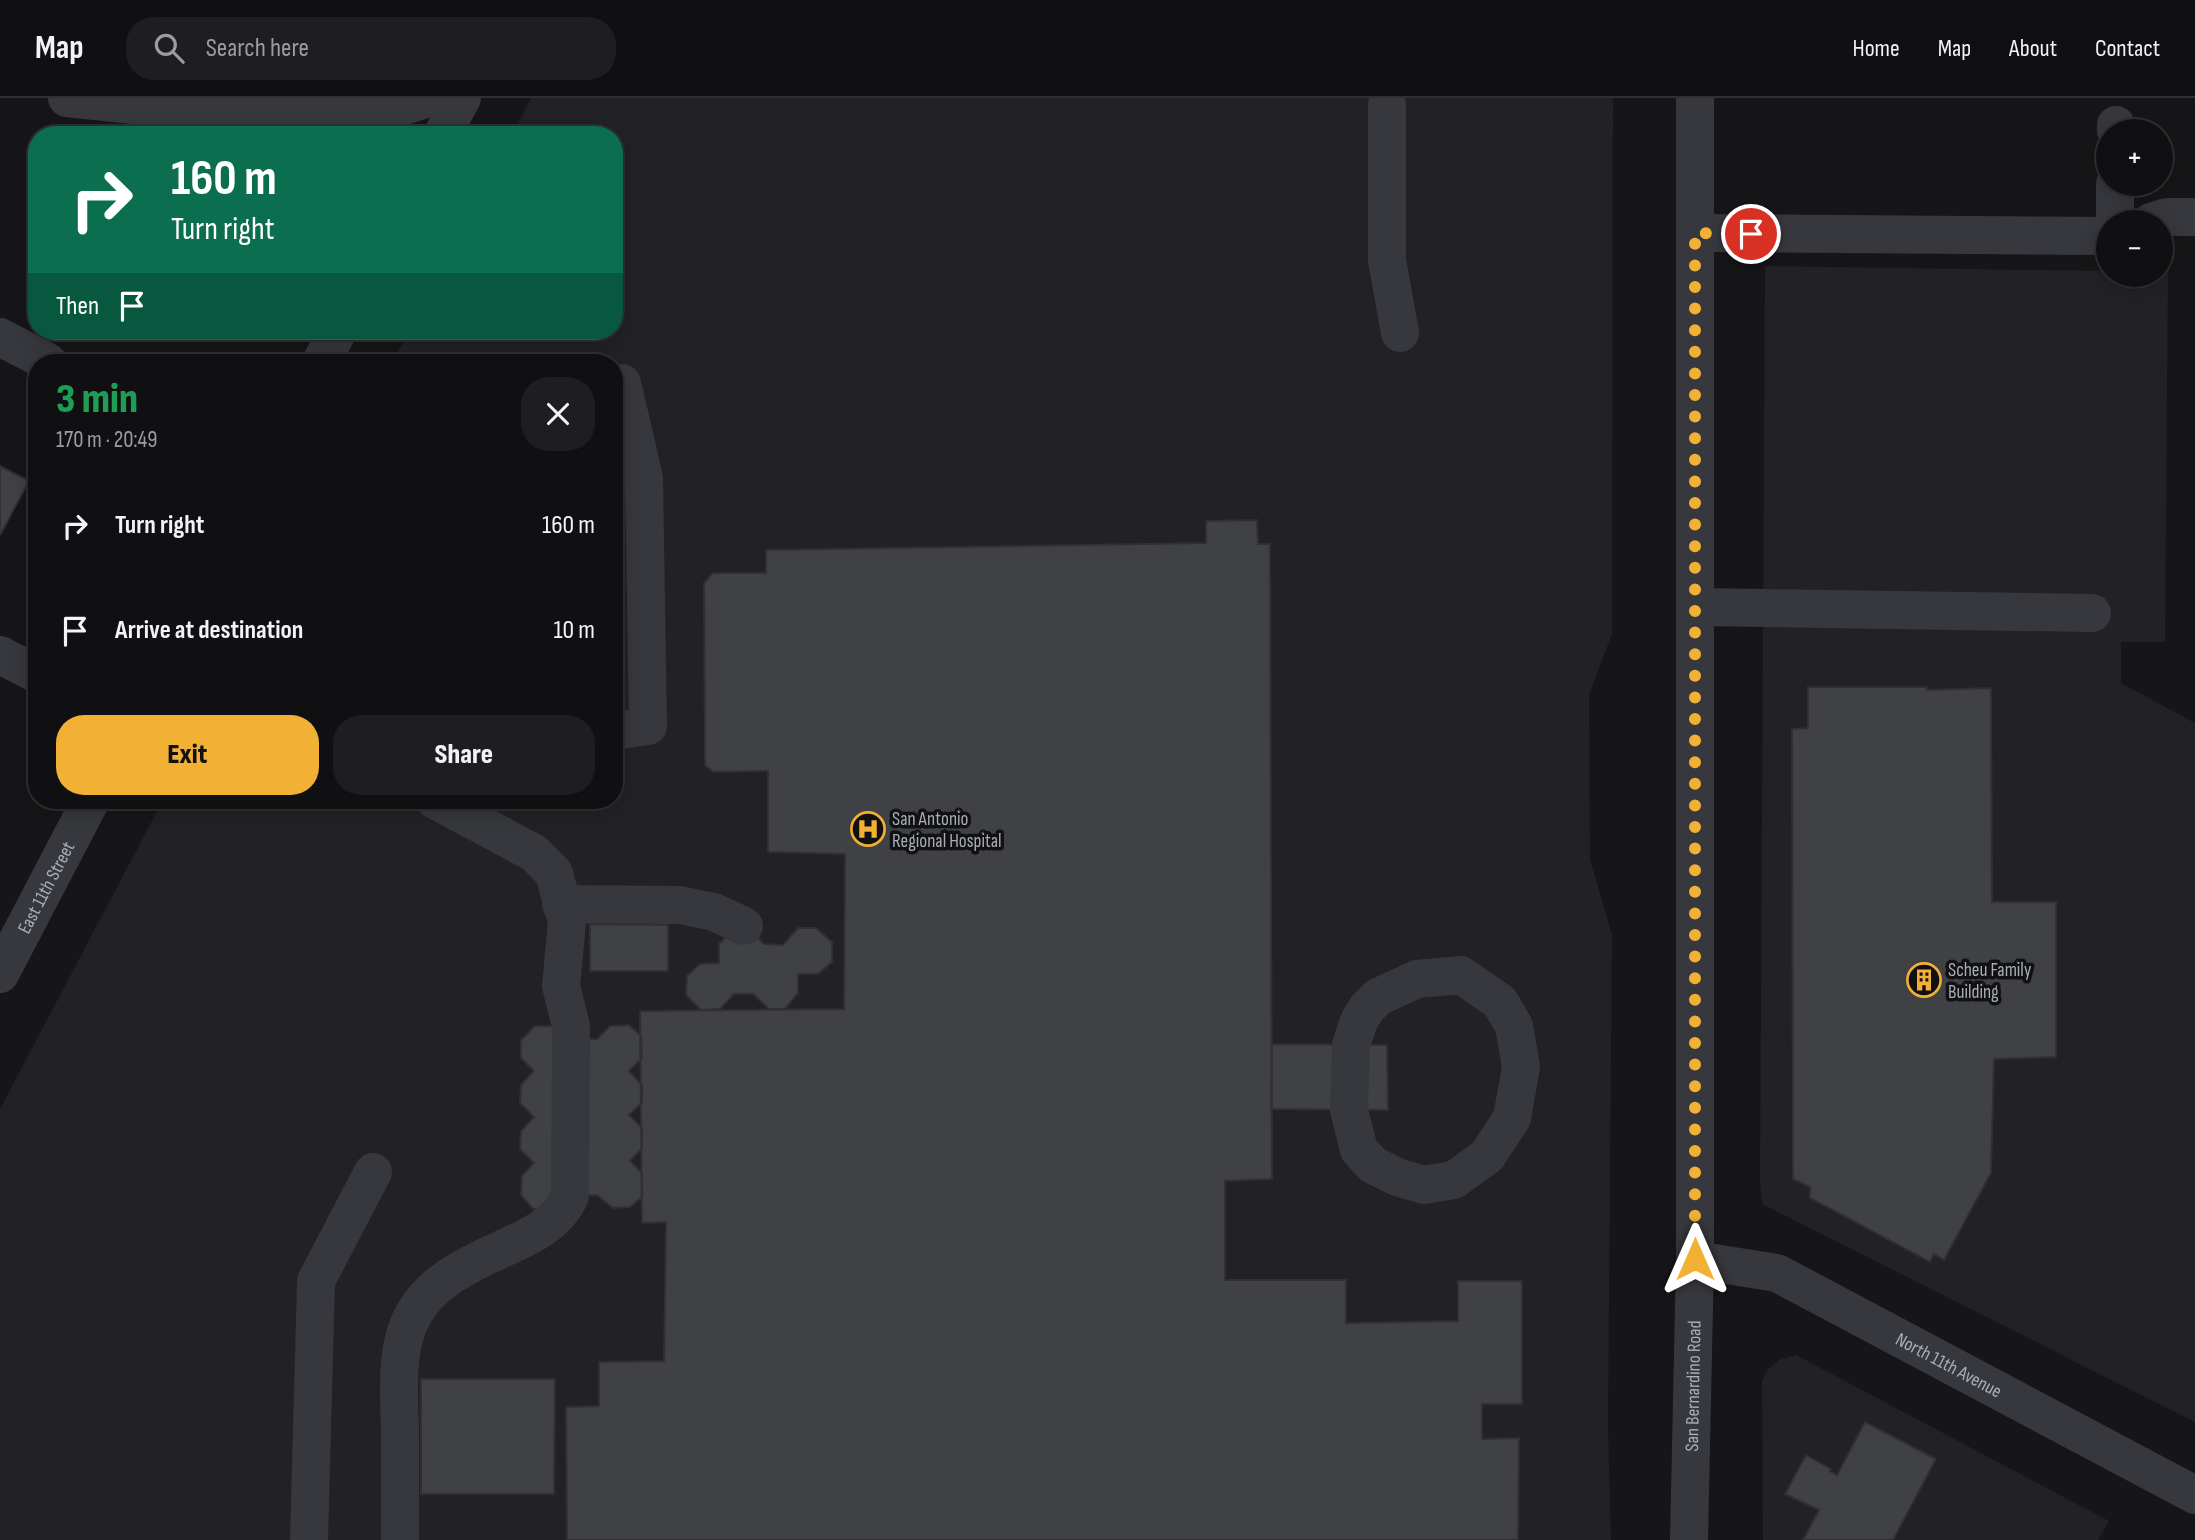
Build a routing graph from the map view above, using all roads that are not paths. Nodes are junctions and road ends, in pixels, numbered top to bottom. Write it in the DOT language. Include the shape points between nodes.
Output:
graph roads {
  1 [pos="67,98"];
  2 [pos="429,98"];
  3 [pos="462,98"];
  4 [pos="1695,98"];
  5 [pos="1387,104"];
  6 [pos="447,126"];
  7 [pos="2173,217"];
  8 [pos="2195,217"];
  9 [pos="1695,233"];
  10 [pos="2096,236"];
  11 [pos="1401,333"];
  12 [pos="0,337"];
  13 [pos="33,354"];
  14 [pos="623,387"];
  15 [pos="1695,607"];
  16 [pos="2092,613"];
  17 [pos="0,655"];
  18 [pos="28,669"];
  19 [pos="623,730"];
  20 [pos="86,809"];
  21 [pos="452,809"];
  22 [pos="561,904"];
  23 [pos="744,926"];
  24 [pos="3,960"];
  25 [pos="1461,975"];
  26 [pos="373,1172"];
  27 [pos="1695,1259"];
  28 [pos="2195,1495"];
  29 [pos="309,1540"];
  30 [pos="400,1540"];
  31 [pos="1689,1540"];
  1 -- 2 [label="street" via="152,107 379,112"];
  3 -- 6 [label="street"];
  4 -- 9 [label="street, San Bernardino Road"];
  5 -- 11 [label="street" via="1387,260"];
  7 -- 8 [label="street"];
  9 -- 10 [label="street"];
  9 -- 15 [label="street, San Bernardino Road"];
  12 -- 13 [label="street"];
  14 -- 19 [label="street" via="645,478 648,726"];
  15 -- 16 [label="street"];
  15 -- 27 [label="street, San Bernardino Road"];
  17 -- 18 [label="street"];
  20 -- 24 [label="street, East 11th Street"];
  21 -- 22 [label="street" via="534,853 554,873"];
  22 -- 23 [label="street" via="689,906"];
  22 -- 30 [label="street" via="567,922 561,986 571,1026 570,1196 550,1224 463,1267 432,1290 414,1312 404,1338 400,1375"];
  25 -- 25 [label="street" via="1417,979 1378,998 1359,1021 1351,1045 1349,1110 1359,1150 1373,1165 1424,1185 1454,1180 1487,1156 1511,1118 1521,1067 1514,1026 1500,1002"];
  26 -- 29 [label="street" via="316,1281"];
  27 -- 28 [label="street, North 11th Avenue" via="1777,1273"];
  27 -- 31 [label="street, San Bernardino Road"];
}
